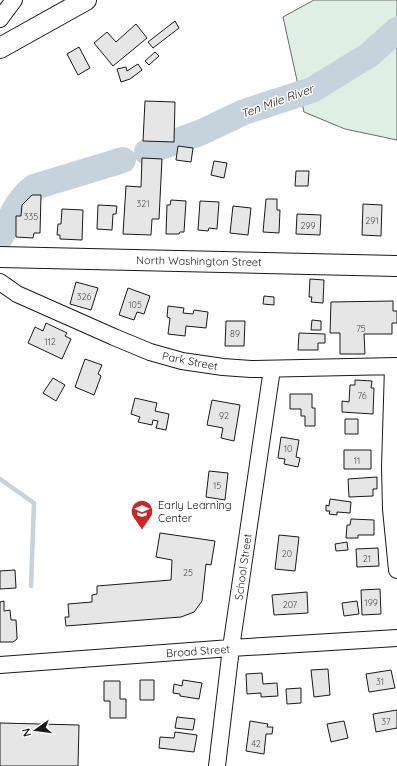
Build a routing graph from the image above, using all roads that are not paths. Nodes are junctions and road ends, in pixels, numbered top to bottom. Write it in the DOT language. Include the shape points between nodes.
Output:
graph roads {
  1 [pos="14,0"];
  2 [pos="86,0"];
  3 [pos="0,19"];
  4 [pos="0,48"];
  5 [pos="0,258"];
  6 [pos="397,266"];
  7 [pos="0,282"];
  8 [pos="395,367"];
  9 [pos="272,368"];
  10 [pos="394,488"];
  11 [pos="397,570"];
  12 [pos="397,638"];
  13 [pos="231,648"];
  14 [pos="0,665"];
  15 [pos="218,766"];
  1 -- 3 [label="street"];
  2 -- 4 [label="main road"];
  5 -- 6 [label="main road, North Washington Street"];
  7 -- 9 [label="street, Park Street" via="17,294 129,344 163,356 213,366"];
  8 -- 9 [label="street, Park Street"];
  8 -- 10 [label="street" via="390,451"];
  9 -- 13 [label="street, School Street"];
  10 -- 11 [label="street"];
  12 -- 13 [label="street, Broad Street"];
  13 -- 14 [label="street, Broad Street"];
  13 -- 15 [label="street, School Street"];
}
